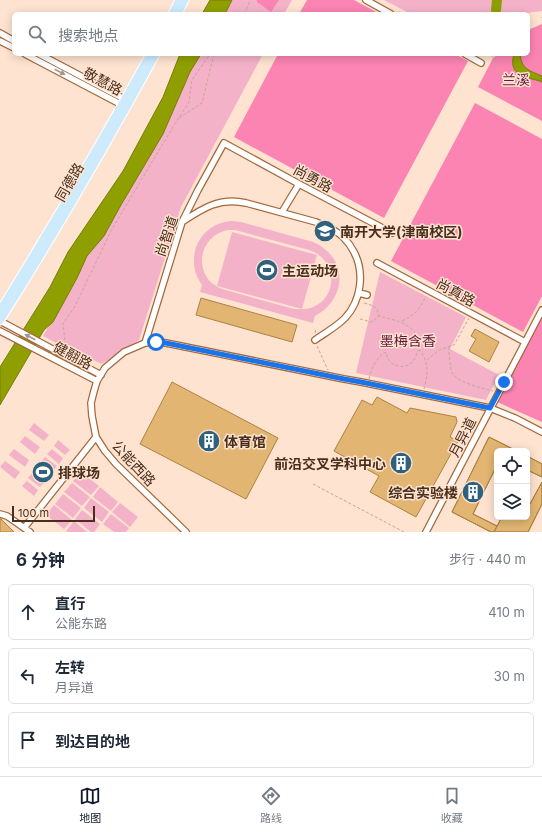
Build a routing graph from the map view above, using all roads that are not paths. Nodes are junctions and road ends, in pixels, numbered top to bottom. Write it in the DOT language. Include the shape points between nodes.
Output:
graph roads {
  1 [pos="179,0"];
  2 [pos="185,0"];
  3 [pos="366,0"];
  4 [pos="173,12"];
  5 [pos="179,12"];
  6 [pos="387,12"];
  7 [pos="0,33"];
  8 [pos="12,39"];
  9 [pos="0,41"];
  10 [pos="12,47"];
  11 [pos="29,56"];
  12 [pos="42,56"];
  13 [pos="149,56"];
  14 [pos="155,56"];
  15 [pos="469,56"];
  16 [pos="481,63"];
  17 [pos="126,104"];
  18 [pos="224,143"];
  19 [pos="299,184"];
  20 [pos="282,212"];
  21 [pos="182,222"];
  22 [pos="392,233"];
  23 [pos="376,263"];
  24 [pos="359,293"];
  25 [pos="367,295"];
  26 [pos="0,310"];
  27 [pos="542,310"];
  28 [pos="0,321"];
  29 [pos="0,331"];
  30 [pos="315,340"];
  31 [pos="525,342"];
  32 [pos="145,344"];
  33 [pos="101,375"];
  34 [pos="97,381"];
  35 [pos="490,408"];
  36 [pos="542,432"];
  37 [pos="96,437"];
  38 [pos="1,514"];
  39 [pos="24,528"];
  40 [pos="30,532"];
  41 [pos="186,532"];
  42 [pos="426,532"];
  1 -- 4 [label="main road"];
  2 -- 5 [label="main road"];
  3 -- 6 [label="street"];
  7 -- 8 [label="street"];
  9 -- 10 [label="street"];
  11 -- 17 [label="street, 敬慧路, one-way"];
  12 -- 17 [label="street, 敬慧路"];
  13 -- 17 [label="main road, 同德路"];
  14 -- 17 [label="main road, 同德路"];
  15 -- 16 [label="street"];
  17 -- 26 [label="main road, 同德路"];
  17 -- 28 [label="main road, 同德路" via="51,238"];
  18 -- 19 [label="street, 尚勇路"];
  18 -- 21 [label="street, 尚智道"];
  19 -- 20 [label="street"];
  19 -- 22 [label="street, 尚勇路"];
  20 -- 21 [label="street" via="235,200 202,210"];
  20 -- 24 [label="street" via="326,226 342,237 354,251 358,262"];
  21 -- 32 [label="street, 尚智道"];
  23 -- 31 [label="street, 尚真路"];
  24 -- 25 [label="street"];
  24 -- 30 [label="street" via="345,318"];
  27 -- 31 [label="street, 月异道"];
  33 -- 28 [label="street, 健翮路, one-way"];
  29 -- 34 [label="street, 健翮路"];
  31 -- 35 [label="street, 月异道"];
  32 -- 33 [label="street, 公能西路" via="124,352 105,368"];
  32 -- 35 [label="street, 公能西路" via="166,343"];
  33 -- 34 [label="street, 公能西路"];
  34 -- 37 [label="street, 公能西路" via="91,403"];
  35 -- 36 [label="street, 公能西路"];
  35 -- 42 [label="street, 月异道"];
  37 -- 39 [label="street"];
  37 -- 41 [label="street, 公能西路" via="116,464"];
  38 -- 39 [label="street" via="15,520"];
  39 -- 40 [label="street"];
}
